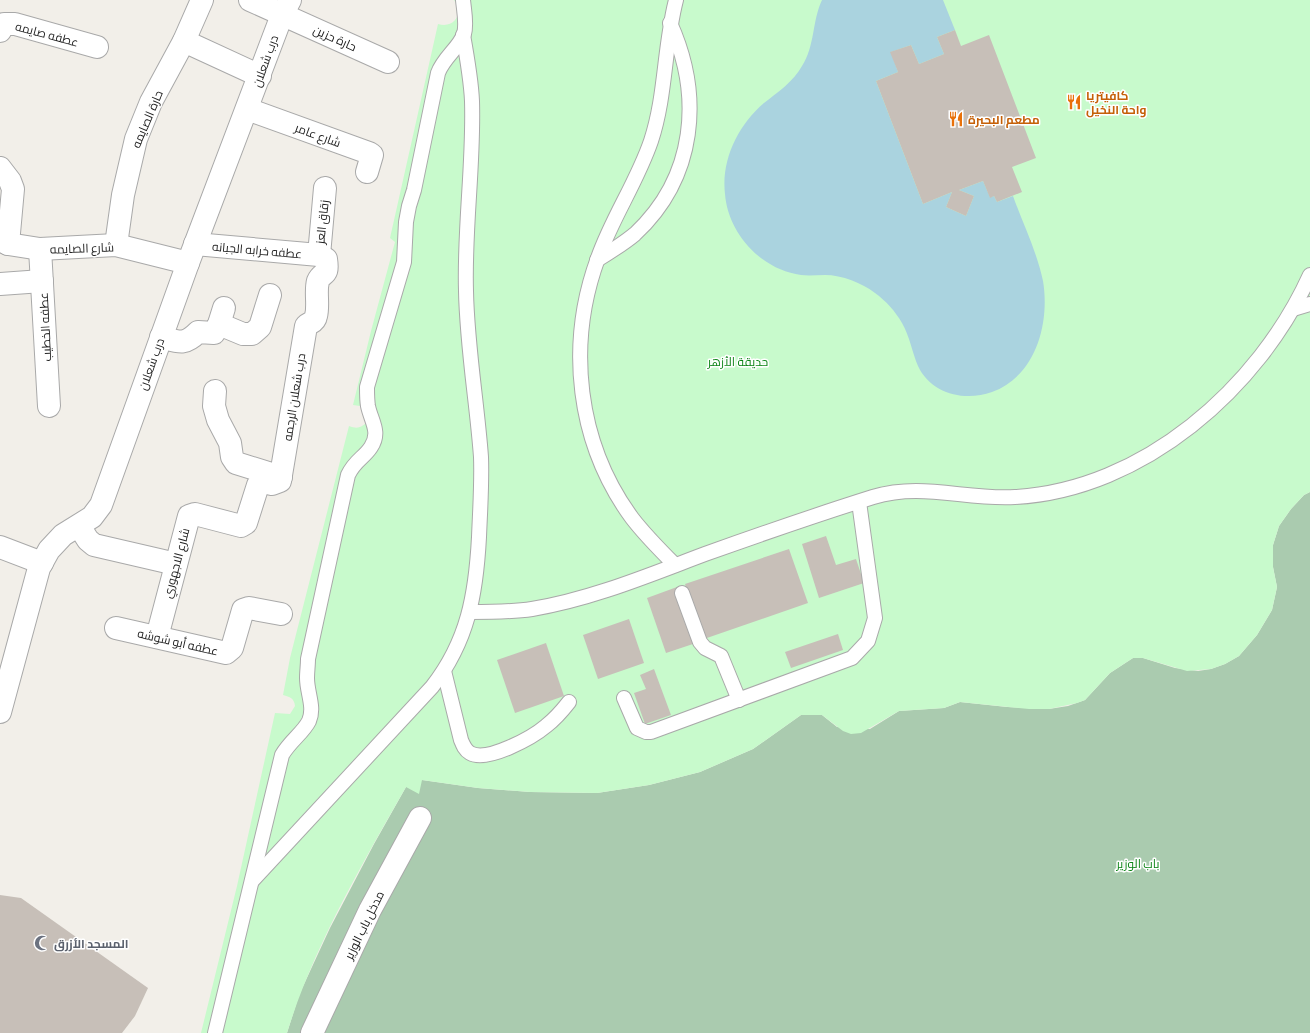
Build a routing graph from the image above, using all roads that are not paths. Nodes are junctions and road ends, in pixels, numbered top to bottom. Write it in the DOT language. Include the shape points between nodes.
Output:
graph roads {
  1 [pos="202,0"];
  2 [pos="250,0"];
  3 [pos="463,0"];
  4 [pos="676,0"];
  5 [pos="286,7"];
  6 [pos="670,23"];
  7 [pos="0,31"];
  8 [pos="464,35"];
  9 [pos="184,41"];
  10 [pos="97,47"];
  11 [pos="388,62"];
  12 [pos="260,76"];
  13 [pos="247,109"];
  14 [pos="0,168"];
  15 [pos="367,172"];
  16 [pos="325,188"];
  17 [pos="4,242"];
  18 [pos="116,245"];
  19 [pos="40,249"];
  20 [pos="191,253"];
  21 [pos="319,255"];
  22 [pos="597,260"];
  23 [pos="1310,275"];
  24 [pos="42,281"];
  25 [pos="0,284"];
  26 [pos="270,295"];
  27 [pos="1310,304"];
  28 [pos="1293,309"];
  29 [pos="161,337"];
  30 [pos="215,391"];
  31 [pos="50,406"];
  32 [pos="281,477"];
  33 [pos="859,502"];
  34 [pos="79,526"];
  35 [pos="0,547"];
  36 [pos="42,563"];
  37 [pos="176,564"];
  38 [pos="675,565"];
  39 [pos="682,593"];
  40 [pos="470,612"];
  41 [pos="281,614"];
  42 [pos="116,628"];
  43 [pos="157,637"];
  44 [pos="444,671"];
  45 [pos="624,698"];
  46 [pos="739,700"];
  47 [pos="569,702"];
  48 [pos="0,712"];
  49 [pos="420,818"];
  50 [pos="250,883"];
  51 [pos="215,1033"];
  52 [pos="312,1033"];
  1 -- 9 [label="street, حارة الصايمه"];
  2 -- 5 [label="street, حارة حزين"];
  3 -- 8 [label="lane"];
  4 -- 6 [label="lane"];
  5 -- 11 [label="street, حارة حزين"];
  5 -- 12 [label="street, درب شعلان"];
  6 -- 22 [label="lane" via="664,82 651,140 642,166 616,215"];
  6 -- 22 [label="lane" via="679,44 690,89 689,127 684,153 675,178 650,217 635,234"];
  7 -- 10 [label="street, عطفه صايمه" via="4,24 15,24"];
  8 -- 40 [label="lane" via="472,101 466,291 468,340 481,459 477,576"];
  8 -- 50 [label="lane" via="444,60 438,73 409,206 404,262 367,387 368,406 375,423 375,440 357,460 348,475 308,659 307,678 311,714 304,729 287,746 282,756"];
  9 -- 12 [label="street"];
  9 -- 18 [label="street, حارة الصايمه" via="151,102 136,139 123,195"];
  12 -- 13 [label="street, درب شعلان"];
  13 -- 15 [label="street, شارع عامر" via="369,153 372,158"];
  13 -- 20 [label="street, درب شعلان"];
  14 -- 17 [label="street" via="13,189"];
  16 -- 21 [label="street, زقاق العز"];
  17 -- 19 [label="street, شارع الصايمه"];
  18 -- 19 [label="street, شارع الصايمه"];
  18 -- 20 [label="street, شارع الصايمه"];
  19 -- 24 [label="street, عطفه الخطيب"];
  20 -- 21 [label="street, عطفه خرابه الجبانه"];
  20 -- 29 [label="street, درب شعلان"];
  21 -- 32 [label="street, درب شعلان الرجمه" via="326,259 326,273 318,282 317,316 306,326"];
  22 -- 38 [label="lane" via="581,336 582,393 586,418 614,490 648,538"];
  23 -- 28 [label="lane"];
  24 -- 25 [label="street"];
  24 -- 31 [label="street, عطفه الخطيب"];
  26 -- 29 [label="street" via="260,327 252,334 243,334 222,316 214,333 198,332 183,343"];
  27 -- 28 [label="lane"];
  28 -- 33 [label="lane" via="1260,358 1216,404 1162,448 1108,476 1049,493 1018,497 987,498 912,490 890,492"];
  29 -- 34 [label="street, درب شعلان" via="101,505 92,517"];
  30 -- 32 [label="street" via="214,406 218,420 230,443 232,457 236,463"];
  32 -- 37 [label="street, شارع الاجهوري" via="276,484 264,482 258,485 246,523 239,526 195,514 190,515"];
  33 -- 38 [label="lane"];
  33 -- 46 [label="lane" via="875,618 868,641 852,658"];
  34 -- 36 [label="street, درب شعلان" via="63,534"];
  34 -- 37 [label="street" via="94,545"];
  35 -- 36 [label="street"];
  36 -- 48 [label="street, درب شعلان"];
  37 -- 43 [label="street, شارع الاجهوري"];
  38 -- 40 [label="lane" via="560,604 516,611"];
  39 -- 46 [label="lane" via="700,642 705,648 721,656"];
  40 -- 44 [label="lane" via="461,641"];
  41 -- 43 [label="street, عطفه أبو شوشه" via="249,608 243,610 232,648 226,653"];
  42 -- 43 [label="street, عطفه أبو شوشه"];
  44 -- 47 [label="lane" via="461,740 464,747 476,755 503,749 532,736 558,715"];
  44 -- 50 [label="lane" via="421,700"];
  45 -- 46 [label="lane" via="634,725 646,732"];
  49 -- 52 [label="street, مدخل باب الوزير" via="370,910"];
  50 -- 51 [label="lane"];
}
